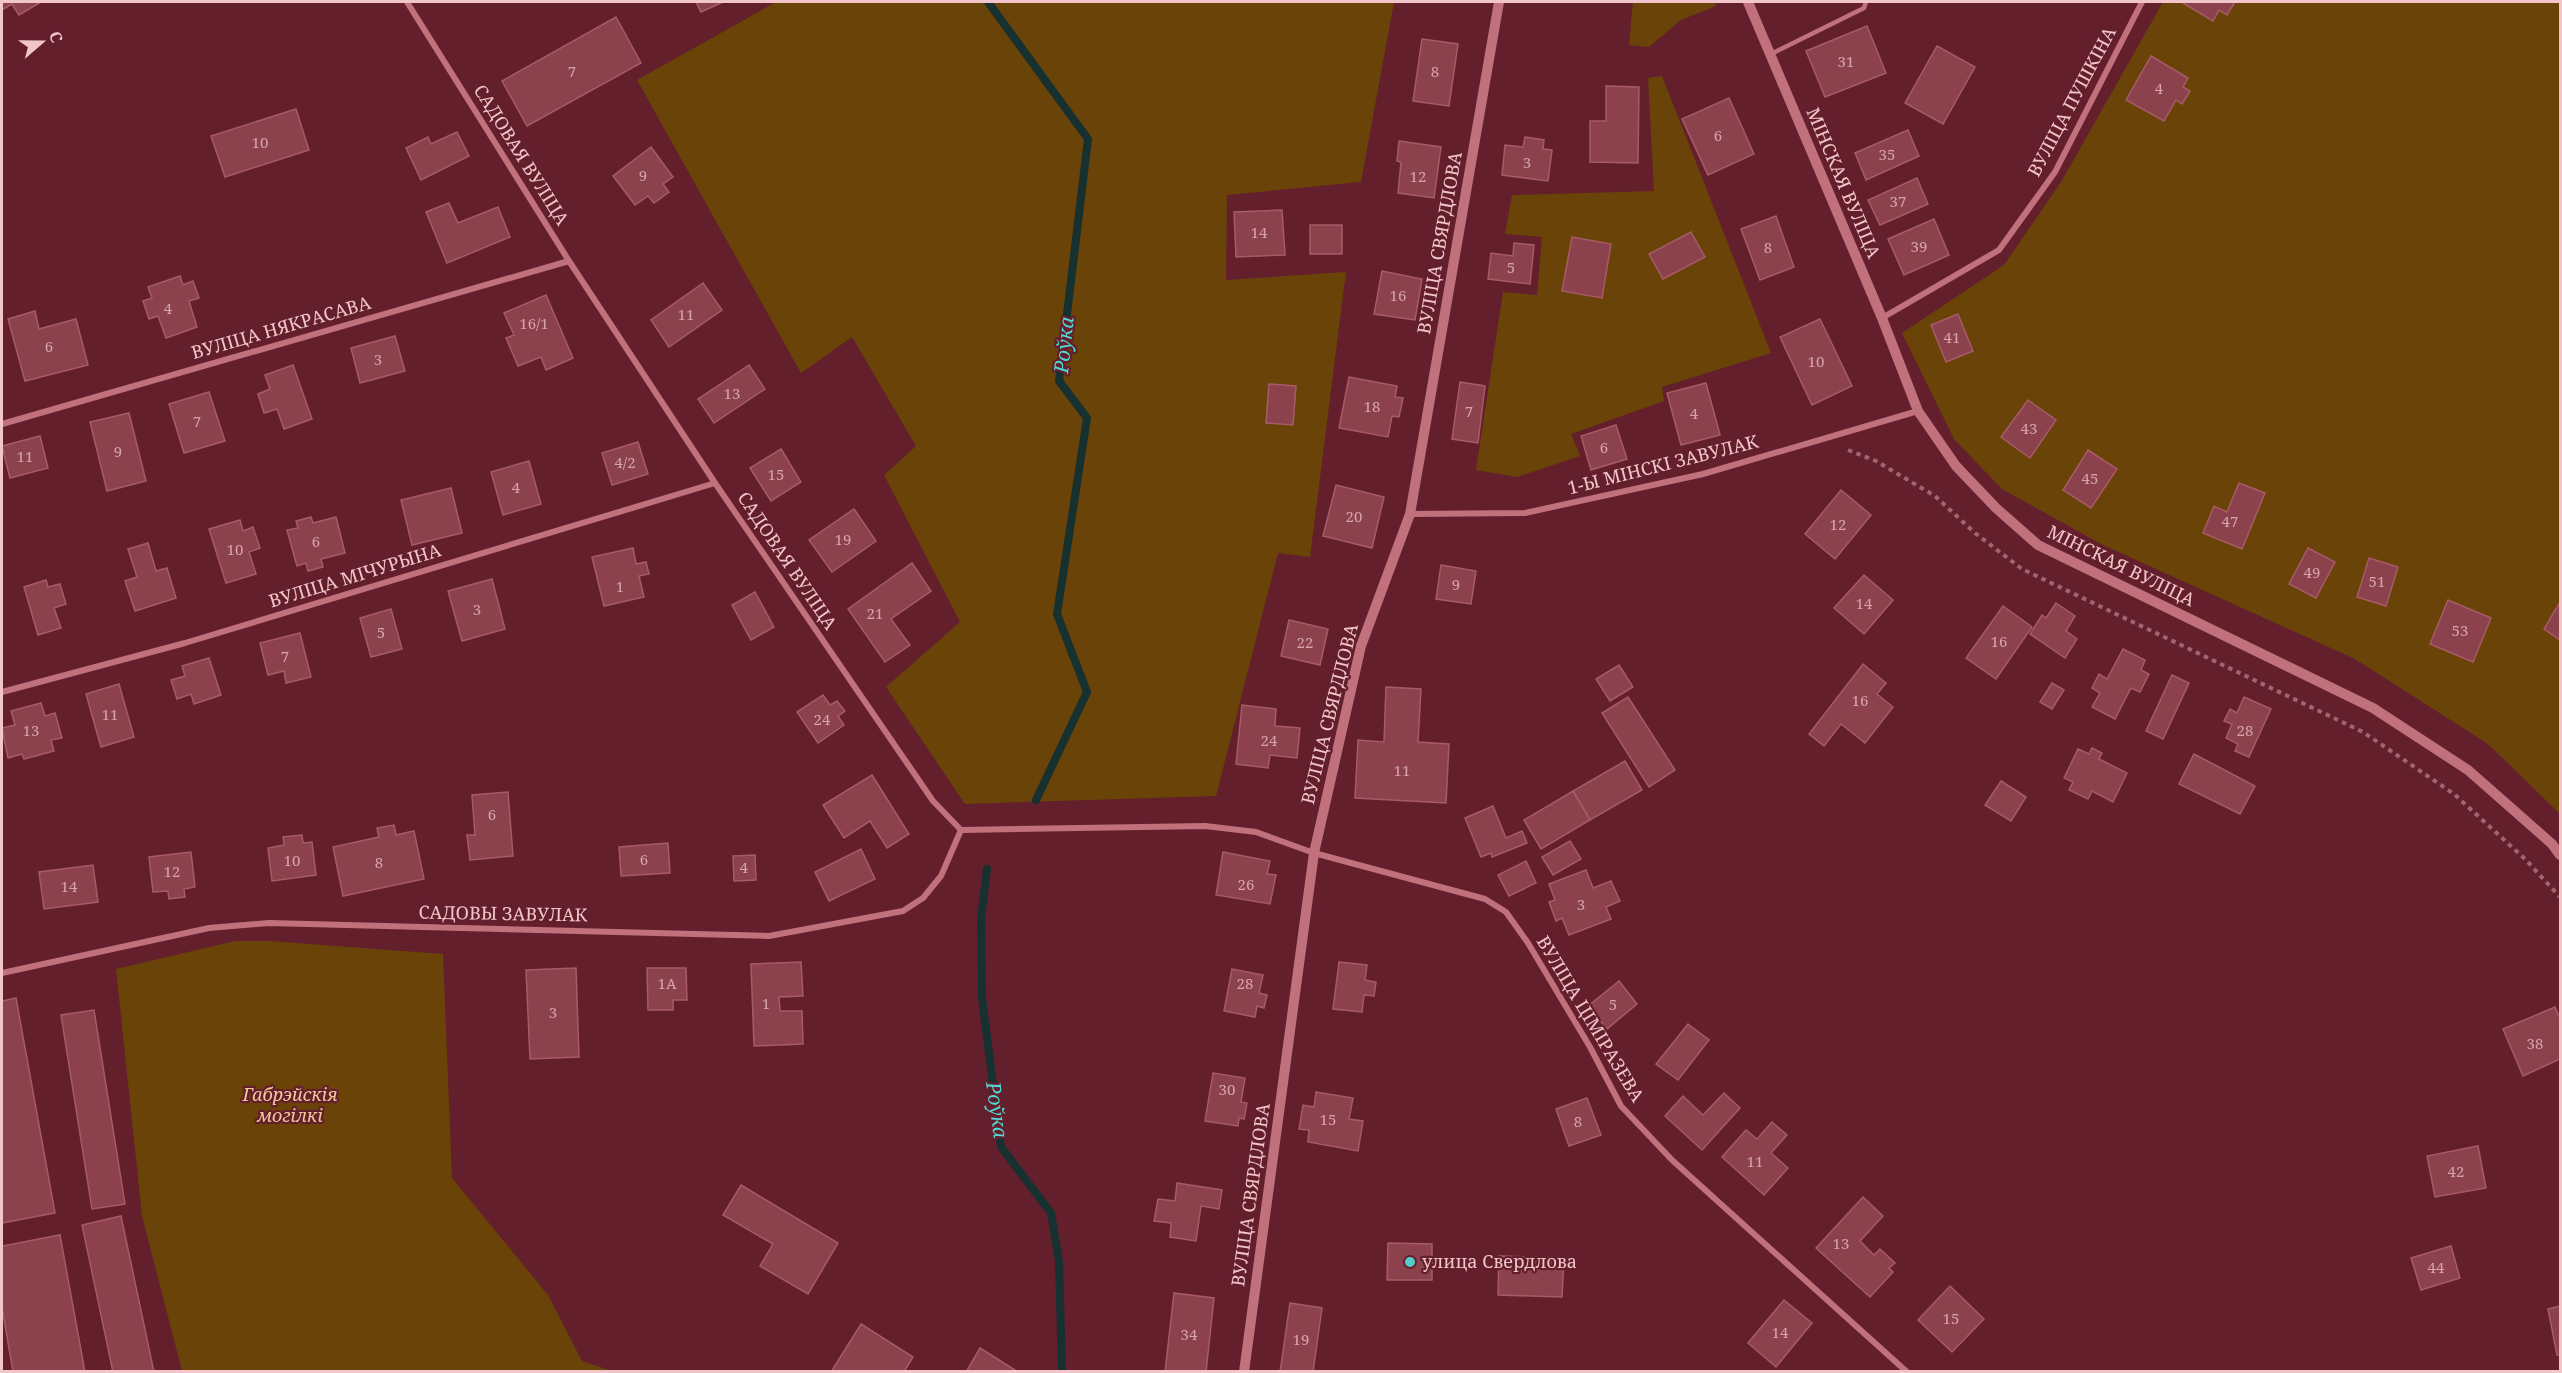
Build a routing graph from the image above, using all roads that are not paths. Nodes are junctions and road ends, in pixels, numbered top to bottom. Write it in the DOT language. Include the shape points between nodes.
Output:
graph roads {
  1 [pos="407,2"];
  2 [pos="1499,2"];
  3 [pos="1748,2"];
  4 [pos="1866,2"];
  5 [pos="2142,2"];
  6 [pos="1772,54"];
  7 [pos="569,261"];
  8 [pos="1882,318"];
  9 [pos="1918,411"];
  10 [pos="2,424"];
  11 [pos="715,483"];
  12 [pos="1410,514"];
  13 [pos="2,692"];
  14 [pos="962,830"];
  15 [pos="1314,853"];
  16 [pos="2560,855"];
  17 [pos="2,973"];
  18 [pos="1244,1371"];
  19 [pos="1907,1371"];
  1 -- 7 [label="street, САДОВАЯ ВУЛІЦА"];
  2 -- 12 [label="street, ВУЛІЦА СВЯРДЛОВА"];
  3 -- 6 [label="street, МІНСКАЯ ВУЛІЦА"];
  4 -- 6 [label="lane" via="1864,8"];
  5 -- 8 [label="street, ВУЛІЦА ПУШКІНА" via="2055,172 2000,250"];
  6 -- 8 [label="street, МІНСКАЯ ВУЛІЦА"];
  7 -- 10 [label="street, ВУЛІЦА НЯКРАСАВА"];
  7 -- 11 [label="street, САДОВАЯ ВУЛІЦА"];
  8 -- 9 [label="street, МІНСКАЯ ВУЛІЦА"];
  9 -- 12 [label="street, 1-Ы МІНСКІ ЗАВУЛАК" via="1702,474 1525,513"];
  9 -- 16 [label="street, МІНСКАЯ ВУЛІЦА" via="1956,466 2038,545 2373,708 2468,770"];
  11 -- 13 [label="street, ВУЛІЦА МІЧУРЫНА" via="185,643"];
  11 -- 14 [label="street, САДОВАЯ ВУЛІЦА" via="933,801"];
  12 -- 15 [label="street, ВУЛІЦА СВЯРДЛОВА" via="1361,646"];
  14 -- 15 [label="street" via="1205,826 1256,832"];
  14 -- 17 [label="street, САДОВЫ ЗАВУЛАК" via="941,876 923,898 903,912 769,936 269,923 209,928"];
  15 -- 18 [label="street, ВУЛІЦА СВЯРДЛОВА"];
  15 -- 19 [label="street, ВУЛІЦА ЦІМІРАЗЕВА" via="1485,899 1506,912 1590,1047 1621,1106 1672,1160"];
}
